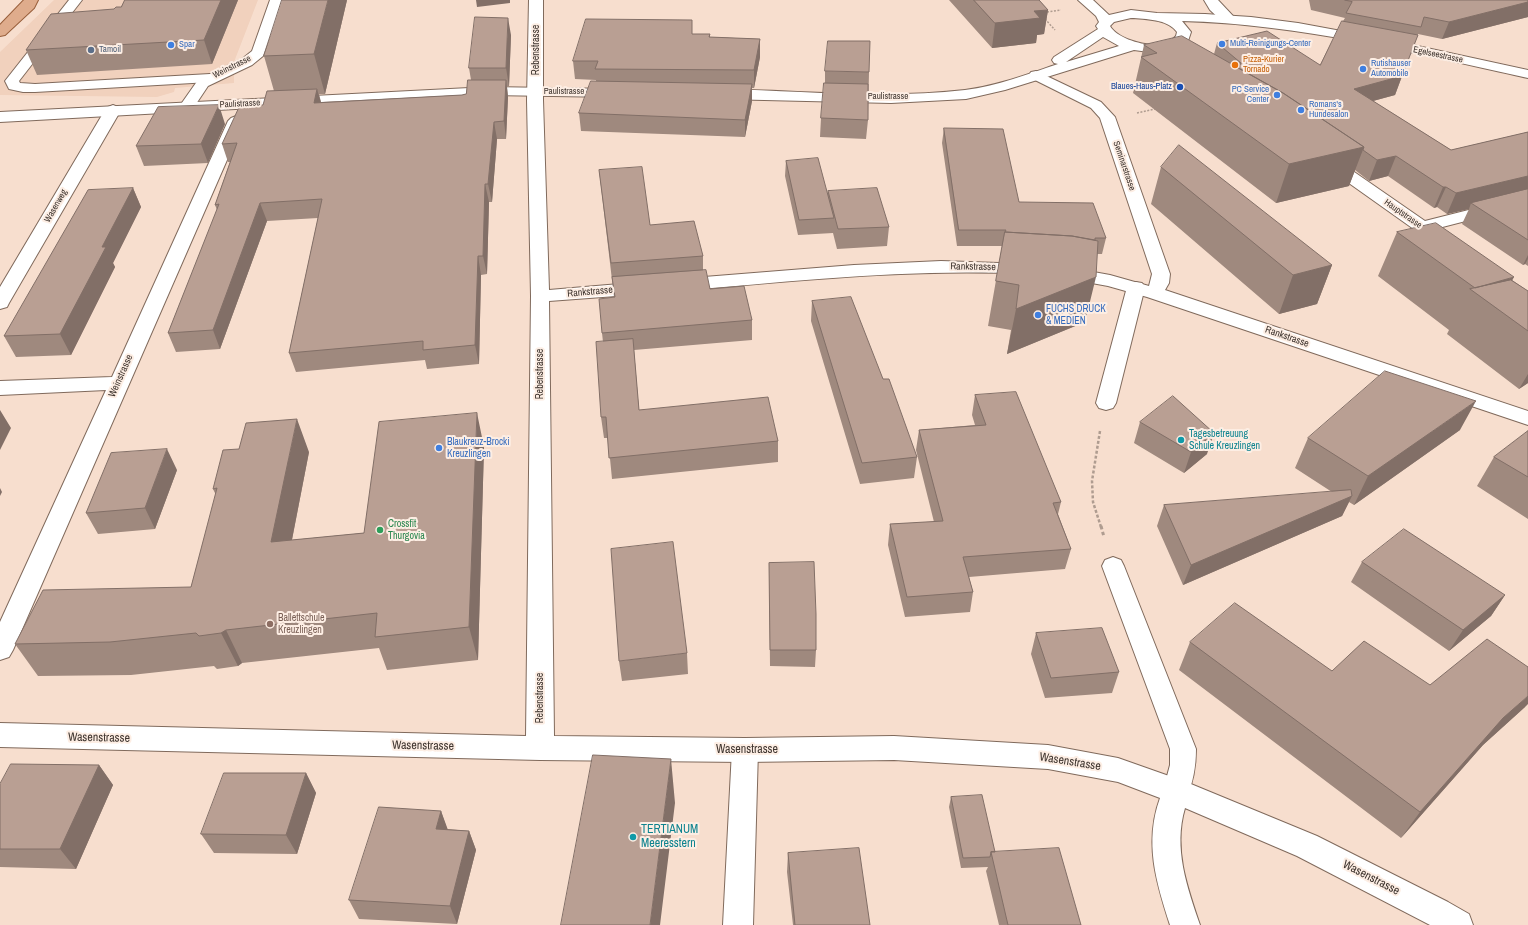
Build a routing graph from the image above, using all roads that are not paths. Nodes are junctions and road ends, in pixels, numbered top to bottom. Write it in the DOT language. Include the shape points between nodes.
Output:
graph roads {
  1 [pos="31,0"];
  2 [pos="76,0"];
  3 [pos="277,0"];
  4 [pos="536,0"];
  5 [pos="1085,0"];
  6 [pos="1210,0"];
  7 [pos="1117,2"];
  8 [pos="1142,14"];
  9 [pos="1158,17"];
  10 [pos="1229,20"];
  11 [pos="1104,26"];
  12 [pos="65,31"];
  13 [pos="0,32"];
  14 [pos="50,32"];
  15 [pos="1184,42"];
  16 [pos="1138,47"];
  17 [pos="1171,62"];
  18 [pos="1528,74"];
  19 [pos="1036,75"];
  20 [pos="210,78"];
  21 [pos="536,92"];
  22 [pos="627,93"];
  23 [pos="705,94"];
  24 [pos="244,104"];
  25 [pos="0,105"];
  26 [pos="187,107"];
  27 [pos="113,110"];
  28 [pos="0,117"];
  29 [pos="1316,153"];
  30 [pos="1528,200"];
  31 [pos="1423,228"];
  32 [pos="1460,254"];
  33 [pos="1136,287"];
  34 [pos="1154,293"];
  35 [pos="540,296"];
  36 [pos="0,303"];
  37 [pos="118,383"];
  38 [pos="0,388"];
  39 [pos="1106,403"];
  40 [pos="1528,418"];
  41 [pos="1113,566"];
  42 [pos="0,650"];
  43 [pos="0,735"];
  44 [pos="540,748"];
  45 [pos="745,750"];
  46 [pos="1176,791"];
  47 [pos="738,925"];
  48 [pos="1185,925"];
  49 [pos="1458,925"];
  1 -- 13 [label="main road" via="29,5"];
  2 -- 14 [label="lane"];
  3 -- 20 [label="street, Weinstrasse" via="258,53 247,62"];
  4 -- 21 [label="street, Rebenstrasse"];
  5 -- 11 [label="street" via="1102,14"];
  6 -- 10 [label="street"];
  7 -- 8 [label="street"];
  8 -- 9 [label="street"];
  8 -- 11 [label="street, Paulistrasse" via="1120,15"];
  9 -- 10 [label="street, Egelseestrasse" via="1208,16"];
  9 -- 15 [label="street" via="1176,24"];
  10 -- 15 [label="street, Egelseestrasse"];
  10 -- 18 [label="street, Egelseestrasse" via="1299,28"];
  11 -- 16 [label="street" via="1114,40"];
  11 -- 19 [label="street, Paulistrasse"];
  12 -- 14 [label="lane"];
  14 -- 20 [label="lane" via="12,81 14,86 35,88"];
  15 -- 16 [label="street, Egelseestrasse" via="1169,46"];
  16 -- 17 [label="street"];
  16 -- 19 [label="street, Paulistrasse"];
  19 -- 23 [label="street, Paulistrasse" via="966,94 931,97"];
  19 -- 34 [label="street, Seminarstrasse" via="1096,105 1107,117 1161,274"];
  20 -- 26 [label="street, Weinstrasse" via="198,89"];
  21 -- 22 [label="street, Paulistrasse"];
  21 -- 24 [label="street, Paulistrasse" via="441,92"];
  21 -- 35 [label="street, Rebenstrasse"];
  24 -- 26 [label="street, Paulistrasse"];
  24 -- 37 [label="street, Weinstrasse"];
  25 -- 27 [label="street, Paulistrasse"];
  26 -- 27 [label="street, Paulistrasse"];
  27 -- 28 [label="street, Paulistrasse"];
  27 -- 36 [label="street, Wasenweg"];
  29 -- 31 [label="street, Hauptstrasse"];
  30 -- 31 [label="street"];
  31 -- 32 [label="street, Hauptstrasse"];
  33 -- 34 [label="street, Rankstrasse"];
  33 -- 35 [label="street, Rankstrasse" via="1062,272 943,266"];
  33 -- 39 [label="lane"];
  34 -- 40 [label="street, Rankstrasse"];
  35 -- 44 [label="street, Rebenstrasse"];
  37 -- 38 [label="street"];
  37 -- 42 [label="street, Weinstrasse"];
  41 -- 46 [label="lane" via="1182,749 1183,765"];
  43 -- 44 [label="street, Wasenstrasse"];
  44 -- 45 [label="street, Wasenstrasse"];
  45 -- 46 [label="street, Wasenstrasse" via="894,748 1048,757 1118,770"];
  45 -- 47 [label="lane"];
  46 -- 48 [label="street" via="1167,822 1166,860"];
  46 -- 49 [label="street, Wasenstrasse" via="1307,846"];
}
